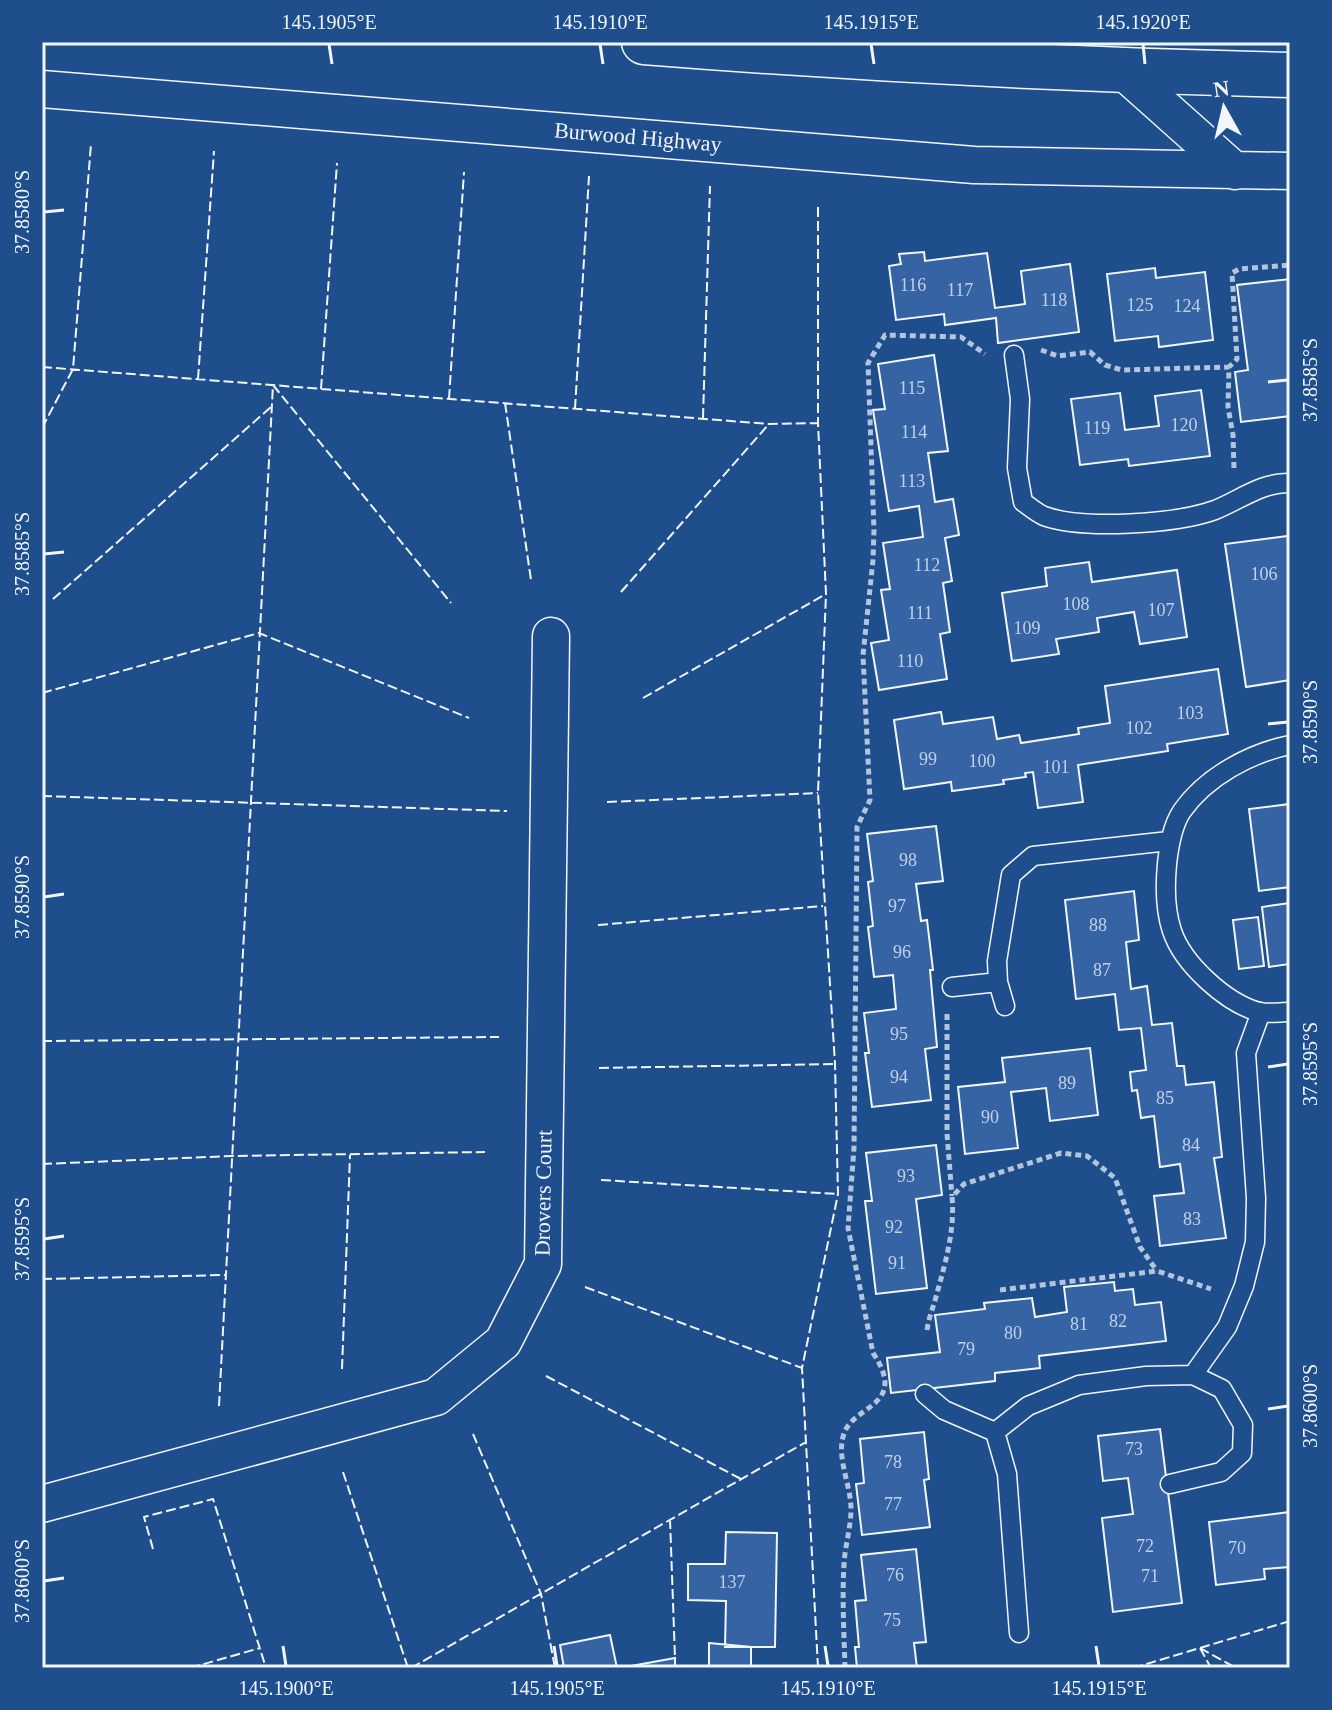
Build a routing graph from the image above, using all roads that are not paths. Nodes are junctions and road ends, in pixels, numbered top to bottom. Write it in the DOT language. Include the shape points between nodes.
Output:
graph roads {
  1 [pos="644,42"];
  2 [pos="1124,72"];
  3 [pos="1290,75"];
  4 [pos="42,89"];
  5 [pos="1235,171"];
  6 [pos="1290,171"];
  7 [pos="1014,355"];
  8 [pos="1290,483"];
  9 [pos="551,636"];
  10 [pos="1290,745"];
  11 [pos="1169,841"];
  12 [pos="998,982"];
  13 [pos="952,987"];
  14 [pos="1005,1006"];
  15 [pos="1261,1012"];
  16 [pos="1290,1012"];
  17 [pos="1193,1375"];
  18 [pos="925,1394"];
  19 [pos="995,1432"];
  20 [pos="1170,1484"];
  21 [pos="42,1504"];
  22 [pos="1019,1633"];
  1 -- 2 [label="highway"];
  2 -- 3 [label="highway"];
  2 -- 5 [label="street"];
  4 -- 5 [label="street, Burwood Highway" via="945,163"];
  5 -- 6 [label="street, Burwood Highway"];
  7 -- 8 [label="lane" via="1020,399 1017,468 1023,502 1042,515 1086,525 1172,519 1214,510 1275,483"];
  9 -- 21 [label="street, Drovers Court" via="543,1264 503,1342 436,1397"];
  10 -- 11 [label="lane" via="1216,776 1182,812"];
  11 -- 12 [label="lane" via="1033,856 1011,875"];
  11 -- 15 [label="lane" via="1164,887 1172,932 1195,969 1230,999"];
  12 -- 13 [label="lane"];
  12 -- 14 [label="lane"];
  15 -- 16 [label="lane"];
  15 -- 17 [label="lane" via="1246,1053 1255,1242 1227,1327"];
  17 -- 19 [label="lane" via="1079,1385 1028,1406"];
  17 -- 20 [label="lane" via="1222,1389 1243,1425 1242,1453 1221,1472"];
  18 -- 19 [label="lane" via="944,1410"];
  19 -- 22 [label="lane" via="1007,1474"];
}
